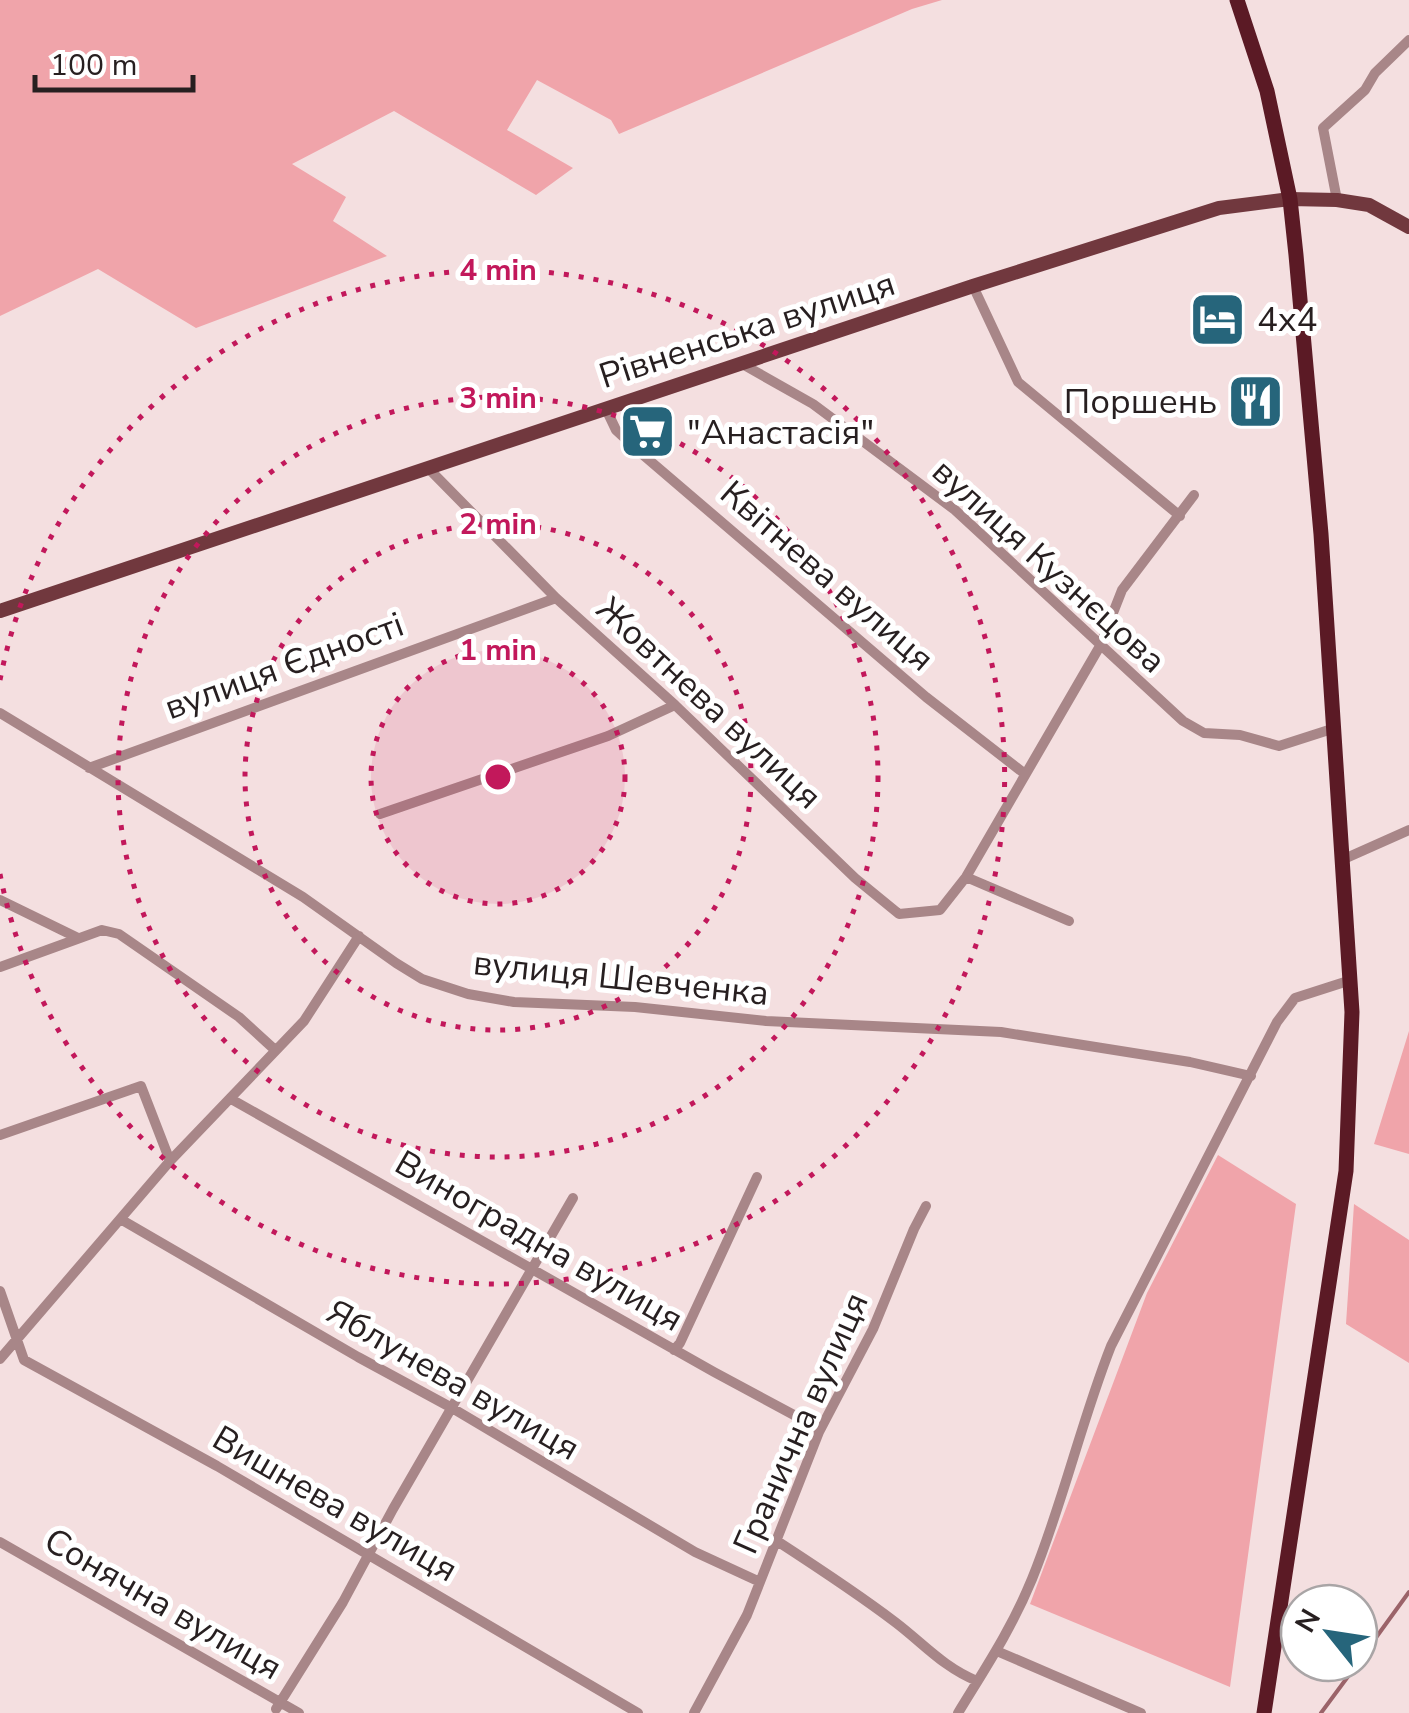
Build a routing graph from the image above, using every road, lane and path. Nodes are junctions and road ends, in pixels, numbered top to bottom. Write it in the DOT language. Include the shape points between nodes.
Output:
graph roads {
  1 [pos="1237,0"];
  2 [pos="1409,40"];
  3 [pos="1290,200"];
  4 [pos="1337,200"];
  5 [pos="1409,226"];
  6 [pos="972,286"];
  7 [pos="744,365"];
  8 [pos="606,409"];
  9 [pos="428,468"];
  10 [pos="1194,495"];
  11 [pos="1180,516"];
  12 [pos="556,598"];
  13 [pos="0,611"];
  14 [pos="1100,646"];
  15 [pos="675,705"];
  16 [pos="0,714"];
  17 [pos="1335,728"];
  18 [pos="89,768"];
  19 [pos="1025,774"];
  20 [pos="380,814"];
  21 [pos="1409,830"];
  22 [pos="1344,859"];
  23 [pos="966,877"];
  24 [pos="0,900"];
  25 [pos="1068,920"];
  26 [pos="359,936"];
  27 [pos="78,938"];
  28 [pos="0,967"];
  29 [pos="1351,980"];
  30 [pos="274,1049"];
  31 [pos="1251,1076"];
  32 [pos="231,1099"];
  33 [pos="0,1135"];
  34 [pos="170,1160"];
  35 [pos="757,1177"];
  36 [pos="573,1198"];
  37 [pos="926,1206"];
  38 [pos="122,1220"];
  39 [pos="532,1269"];
  40 [pos="0,1291"];
  41 [pos="18,1336"];
  42 [pos="674,1350"];
  43 [pos="0,1359"];
  44 [pos="452,1408"];
  45 [pos="820,1428"];
  46 [pos="0,1542"];
  47 [pos="777,1542"];
  48 [pos="367,1553"];
  49 [pos="760,1582"];
  50 [pos="998,1652"];
  51 [pos="977,1682"];
  52 [pos="278,1705"];
  53 [pos="299,1713"];
  54 [pos="638,1713"];
  55 [pos="694,1713"];
  56 [pos="958,1713"];
  57 [pos="1141,1713"];
  58 [pos="1264,1713"];
  1 -- 3 [label="highway" via="1267,91"];
  2 -- 4 [label="street" via="1323,128"];
  3 -- 4 [label="main road, Рівненська вулиця"];
  3 -- 6 [label="main road, Рівненська вулиця" via="1218,208"];
  3 -- 17 [label="highway"];
  4 -- 5 [label="main road, Рівненська вулиця" via="1369,206"];
  6 -- 7 [label="main road, Рівненська вулиця"];
  6 -- 11 [label="street" via="1018,382"];
  7 -- 8 [label="main road, Рівненська вулиця"];
  7 -- 14 [label="street, вулиця Кузнєцова" via="813,404 955,510"];
  8 -- 9 [label="main road, Рівненська вулиця"];
  8 -- 19 [label="street, Квітнева вулиця" via="616,430 642,454"];
  9 -- 12 [label="street, Жовтнева вулиця"];
  9 -- 13 [label="main road, Рівненська вулиця"];
  10 -- 11 [label="street, Жовтнева вулиця"];
  11 -- 14 [label="street, Жовтнева вулиця" via="1122,590"];
  12 -- 15 [label="street, Жовтнева вулиця"];
  12 -- 18 [label="street, вулиця Єдності"];
  14 -- 17 [label="street, вулиця Кузнєцова" via="1204,733 1279,746"];
  14 -- 19 [label="street, Жовтнева вулиця"];
  15 -- 20 [label="street" via="608,736"];
  15 -- 23 [label="street, Жовтнева вулиця" via="899,914 940,910"];
  16 -- 18 [label="street, вулиця Шевченка"];
  17 -- 22 [label="highway"];
  18 -- 26 [label="street, вулиця Шевченка"];
  19 -- 23 [label="street, Жовтнева вулиця"];
  21 -- 22 [label="street"];
  22 -- 29 [label="highway"];
  23 -- 25 [label="street"];
  24 -- 27 [label="street"];
  26 -- 30 [label="street" via="304,1021"];
  26 -- 31 [label="street, вулиця Шевченка" via="422,978 514,1002 1000,1032"];
  27 -- 28 [label="street"];
  27 -- 30 [label="street" via="102,930 119,934"];
  29 -- 31 [label="street" via="1295,998"];
  29 -- 58 [label="highway" via="1346,1171"];
  30 -- 32 [label="street"];
  31 -- 50 [label="street" via="1111,1346 1033,1577"];
  32 -- 34 [label="street"];
  32 -- 39 [label="street, Виноградна вулиця"];
  33 -- 34 [label="street" via="140,1086"];
  34 -- 38 [label="street"];
  35 -- 42 [label="street"];
  36 -- 39 [label="street"];
  37 -- 45 [label="street, Гранична вулиця" via="873,1330"];
  38 -- 41 [label="street"];
  38 -- 44 [label="street, Яблунева вулиця"];
  39 -- 42 [label="street, Виноградна вулиця"];
  39 -- 44 [label="street"];
  40 -- 41 [label="street, Вишнева вулиця"];
  41 -- 43 [label="street"];
  41 -- 48 [label="street, Вишнева вулиця" via="24,1360 44,1373"];
  42 -- 45 [label="street, Виноградна вулиця"];
  44 -- 48 [label="street"];
  44 -- 49 [label="street, Яблунева вулиця" via="695,1552"];
  45 -- 47 [label="street, Гранична вулиця"];
  46 -- 52 [label="street, Сонячна вулиця"];
  47 -- 49 [label="street, Гранична вулиця"];
  47 -- 51 [label="street" via="875,1607 948,1668"];
  48 -- 52 [label="street"];
  48 -- 54 [label="street, Вишнева вулиця"];
  49 -- 55 [label="street, Гранична вулиця"];
  50 -- 51 [label="street"];
  50 -- 57 [label="street"];
  51 -- 56 [label="street"];
  52 -- 53 [label="street, Сонячна вулиця"];
}
